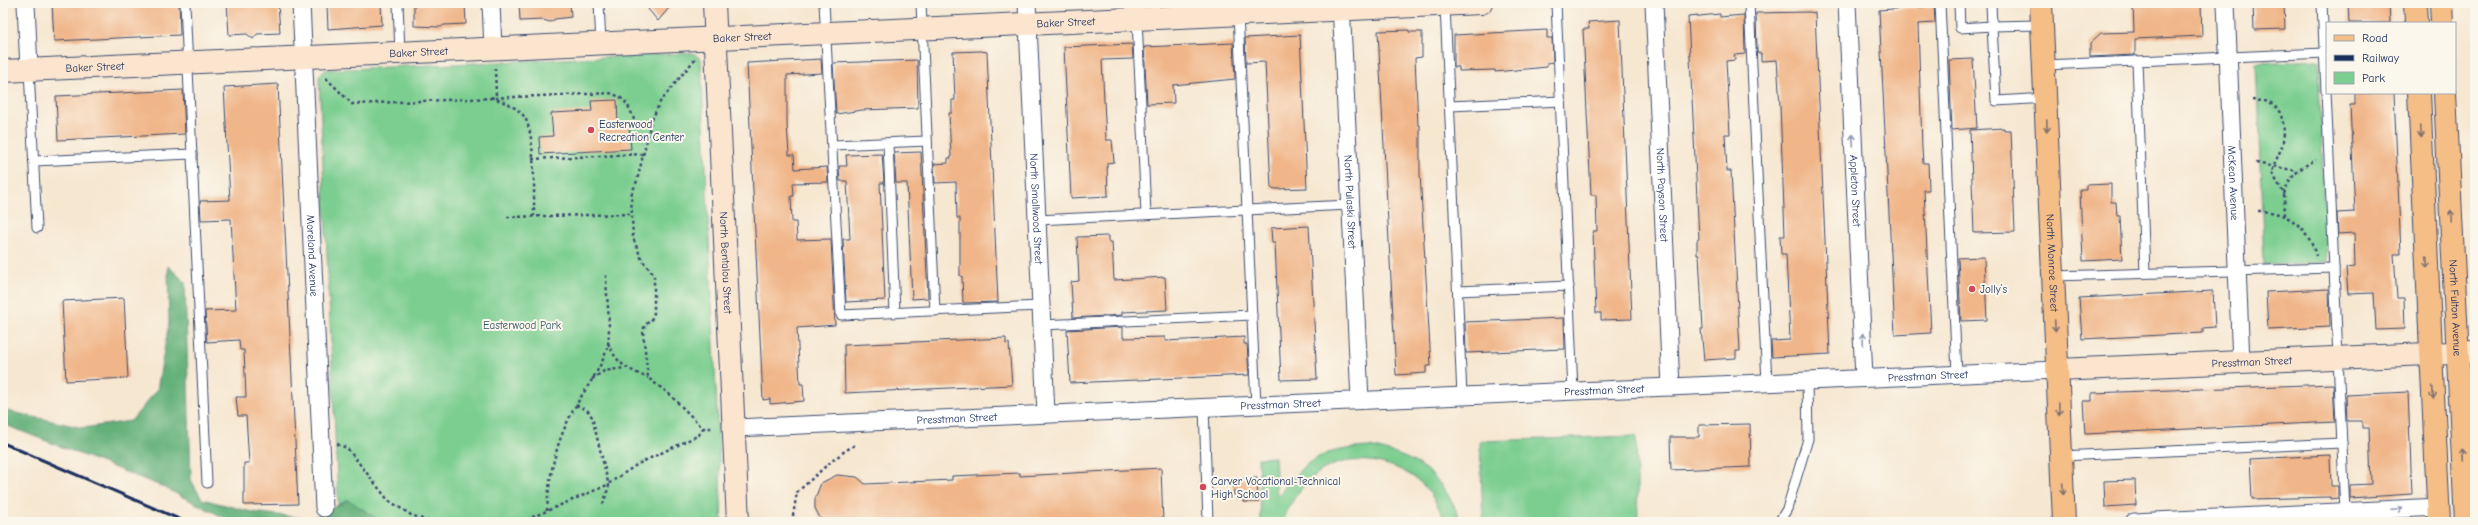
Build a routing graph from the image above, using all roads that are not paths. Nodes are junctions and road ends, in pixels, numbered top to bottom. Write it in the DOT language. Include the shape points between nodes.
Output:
graph roads {
  1 [pos="26,3"];
  2 [pos="185,3"];
  3 [pos="301,3"];
  4 [pos="398,3"];
  5 [pos="491,3"];
  6 [pos="599,3"];
  7 [pos="714,3"];
  8 [pos="824,3"];
  9 [pos="921,3"];
  10 [pos="1481,3"];
  11 [pos="1556,3"];
  12 [pos="1654,3"];
  13 [pos="1749,3"];
  14 [pos="1847,3"];
  15 [pos="1940,3"];
  16 [pos="1959,3"];
  17 [pos="1991,3"];
  18 [pos="2041,3"];
  19 [pos="2226,3"];
  20 [pos="2322,3"];
  21 [pos="2415,3"];
  22 [pos="2440,3"];
  23 [pos="1445,5"];
  24 [pos="1341,6"];
  25 [pos="1241,10"];
  26 [pos="1028,13"];
  27 [pos="1133,14"];
  28 [pos="2416,22"];
  29 [pos="2442,22"];
  30 [pos="2042,25"];
  31 [pos="1992,26"];
  32 [pos="922,29"];
  33 [pos="826,33"];
  34 [pos="716,38"];
  35 [pos="601,44"];
  36 [pos="400,53"];
  37 [pos="2325,53"];
  38 [pos="2229,57"];
  39 [pos="303,58"];
  40 [pos="494,58"];
  41 [pos="2137,61"];
  42 [pos="188,63"];
  43 [pos="2044,65"];
  44 [pos="29,70"];
  45 [pos="3,71"];
  46 [pos="2326,78"];
  47 [pos="2327,94"];
  48 [pos="2419,94"];
  49 [pos="2445,94"];
  50 [pos="2046,98"];
  51 [pos="1561,101"];
  52 [pos="1450,106"];
  53 [pos="927,141"];
  54 [pos="888,143"];
  55 [pos="833,145"];
  56 [pos="192,154"];
  57 [pos="34,161"];
  58 [pos="1350,205"];
  59 [pos="1247,210"];
  60 [pos="1146,214"];
  61 [pos="1037,220"];
  62 [pos="37,228"];
  63 [pos="2334,268"];
  64 [pos="2238,271"];
  65 [pos="2145,273"];
  66 [pos="2053,276"];
  67 [pos="1569,286"];
  68 [pos="1458,291"];
  69 [pos="1041,306"];
  70 [pos="935,311"];
  71 [pos="895,313"];
  72 [pos="1252,315"];
  73 [pos="1042,325"];
  74 [pos="2467,352"];
  75 [pos="2431,354"];
  76 [pos="2338,358"];
  77 [pos="2241,362"];
  78 [pos="2057,370"];
  79 [pos="1957,374"];
  80 [pos="1864,378"];
  81 [pos="1806,381"];
  82 [pos="1767,383"];
  83 [pos="1671,387"];
  84 [pos="1573,391"];
  85 [pos="1462,396"];
  86 [pos="1360,400"];
  87 [pos="1256,405"];
  88 [pos="1204,407"];
  89 [pos="1046,414"];
  90 [pos="725,428"];
  91 [pos="2342,443"];
  92 [pos="2061,456"];
  93 [pos="207,483"];
  94 [pos="324,508"];
  95 [pos="2352,515"];
  96 [pos="2439,515"];
  97 [pos="738,522"];
  98 [pos="1208,522"];
  99 [pos="1779,522"];
  100 [pos="2064,522"];
  101 [pos="2134,522"];
  102 [pos="2466,522"];
  1 -- 44 [label="street"];
  2 -- 42 [label="lane"];
  3 -- 39 [label="street, Moreland Avenue"];
  4 -- 36 [label="lane"];
  5 -- 40 [label="street"];
  6 -- 35 [label="lane"];
  7 -- 34 [label="street, North Bentalou Street"];
  8 -- 33 [label="lane"];
  9 -- 32 [label="lane"];
  10 -- 23 [label="street, Baker Street"];
  11 -- 51 [label="lane"];
  12 -- 83 [label="street, North Payson Street"];
  13 -- 82 [label="lane"];
  80 -- 14 [label="street, Appleton Street, one-way"];
  15 -- 79 [label="lane"];
  16 -- 31 [label="lane" via="1960,28"];
  17 -- 31 [label="lane"];
  18 -- 30 [label="main road, North Monroe Street"];
  19 -- 38 [label="street, McKean Avenue"];
  20 -- 37 [label="lane"];
  21 -- 28 [label="main road"];
  22 -- 29 [label="main road"];
  23 -- 24 [label="street, Baker Street"];
  23 -- 52 [label="lane"];
  24 -- 25 [label="street, Baker Street"];
  24 -- 58 [label="street, North Pulaski Street"];
  25 -- 27 [label="street, Baker Street"];
  25 -- 59 [label="lane"];
  26 -- 27 [label="street, Baker Street"];
  26 -- 32 [label="street, Baker Street"];
  26 -- 61 [label="street, North Smallwood Street"];
  27 -- 60 [label="lane"];
  30 -- 31 [label="lane"];
  30 -- 43 [label="main road, North Monroe Street"];
  31 -- 50 [label="lane" via="1996,101"];
  32 -- 33 [label="street, Baker Street"];
  32 -- 53 [label="lane"];
  33 -- 34 [label="street, Baker Street"];
  33 -- 55 [label="lane"];
  34 -- 35 [label="street, Baker Street"];
  34 -- 90 [label="street, North Bentalou Street"];
  35 -- 40 [label="street, Baker Street"];
  36 -- 39 [label="street, Baker Street"];
  36 -- 40 [label="street, Baker Street"];
  37 -- 38 [label="lane"];
  37 -- 46 [label="lane"];
  38 -- 41 [label="lane"];
  38 -- 64 [label="street, McKean Avenue"];
  39 -- 42 [label="street, Baker Street"];
  39 -- 94 [label="street, Moreland Avenue"];
  41 -- 43 [label="lane"];
  41 -- 65 [label="lane"];
  42 -- 44 [label="street, Baker Street"];
  42 -- 56 [label="lane"];
  43 -- 50 [label="main road, North Monroe Street"];
  44 -- 45 [label="street, Baker Street"];
  44 -- 57 [label="lane"];
  47 -- 63 [label="lane"];
  48 -- 75 [label="main road, one-way"];
  74 -- 49 [label="main road, North Fulton Avenue, one-way"];
  50 -- 66 [label="main road, North Monroe Street, one-way"];
  51 -- 52 [label="lane"];
  51 -- 67 [label="lane"];
  52 -- 68 [label="lane"];
  53 -- 54 [label="lane"];
  53 -- 70 [label="lane"];
  54 -- 55 [label="lane"];
  54 -- 71 [label="lane"];
  55 -- 71 [label="lane" via="840,315"];
  56 -- 57 [label="lane"];
  56 -- 93 [label="lane"];
  57 -- 62 [label="lane"];
  58 -- 59 [label="lane"];
  58 -- 86 [label="street, North Pulaski Street"];
  59 -- 60 [label="lane"];
  59 -- 72 [label="lane"];
  60 -- 61 [label="lane"];
  61 -- 69 [label="street, North Smallwood Street"];
  63 -- 64 [label="lane"];
  63 -- 76 [label="lane"];
  64 -- 65 [label="lane"];
  64 -- 77 [label="street, McKean Avenue"];
  65 -- 66 [label="lane"];
  66 -- 78 [label="main road, North Monroe Street, one-way"];
  67 -- 68 [label="lane"];
  67 -- 84 [label="lane"];
  68 -- 85 [label="lane"];
  69 -- 70 [label="lane"];
  69 -- 73 [label="street, North Smallwood Street"];
  70 -- 71 [label="lane"];
  72 -- 73 [label="lane"];
  72 -- 87 [label="lane"];
  73 -- 89 [label="street, North Smallwood Street"];
  74 -- 75 [label="street, Presstman Street"];
  102 -- 74 [label="main road, North Fulton Avenue, one-way"];
  75 -- 76 [label="street, Presstman Street"];
  75 -- 96 [label="main road, one-way"];
  76 -- 77 [label="street, Presstman Street"];
  76 -- 91 [label="lane"];
  77 -- 78 [label="street, Presstman Street"];
  78 -- 79 [label="street, Presstman Street"];
  78 -- 92 [label="main road, North Monroe Street, one-way"];
  79 -- 80 [label="street, Presstman Street"];
  80 -- 81 [label="street, Presstman Street"];
  81 -- 82 [label="street, Presstman Street"];
  81 -- 99 [label="lane" via="1808,439 1787,509"];
  82 -- 83 [label="street, Presstman Street"];
  83 -- 84 [label="street, Presstman Street"];
  84 -- 85 [label="street, Presstman Street"];
  85 -- 86 [label="street, Presstman Street"];
  86 -- 87 [label="street, Presstman Street"];
  87 -- 88 [label="street, Presstman Street"];
  88 -- 89 [label="street, Presstman Street"];
  88 -- 98 [label="lane"];
  89 -- 90 [label="street, Presstman Street"];
  90 -- 97 [label="street, North Bentalou Street"];
  91 -- 92 [label="lane"];
  91 -- 95 [label="lane"];
  92 -- 100 [label="main road, North Monroe Street, one-way"];
  95 -- 96 [label="street, one-way"];
  95 -- 101 [label="street"];
}
